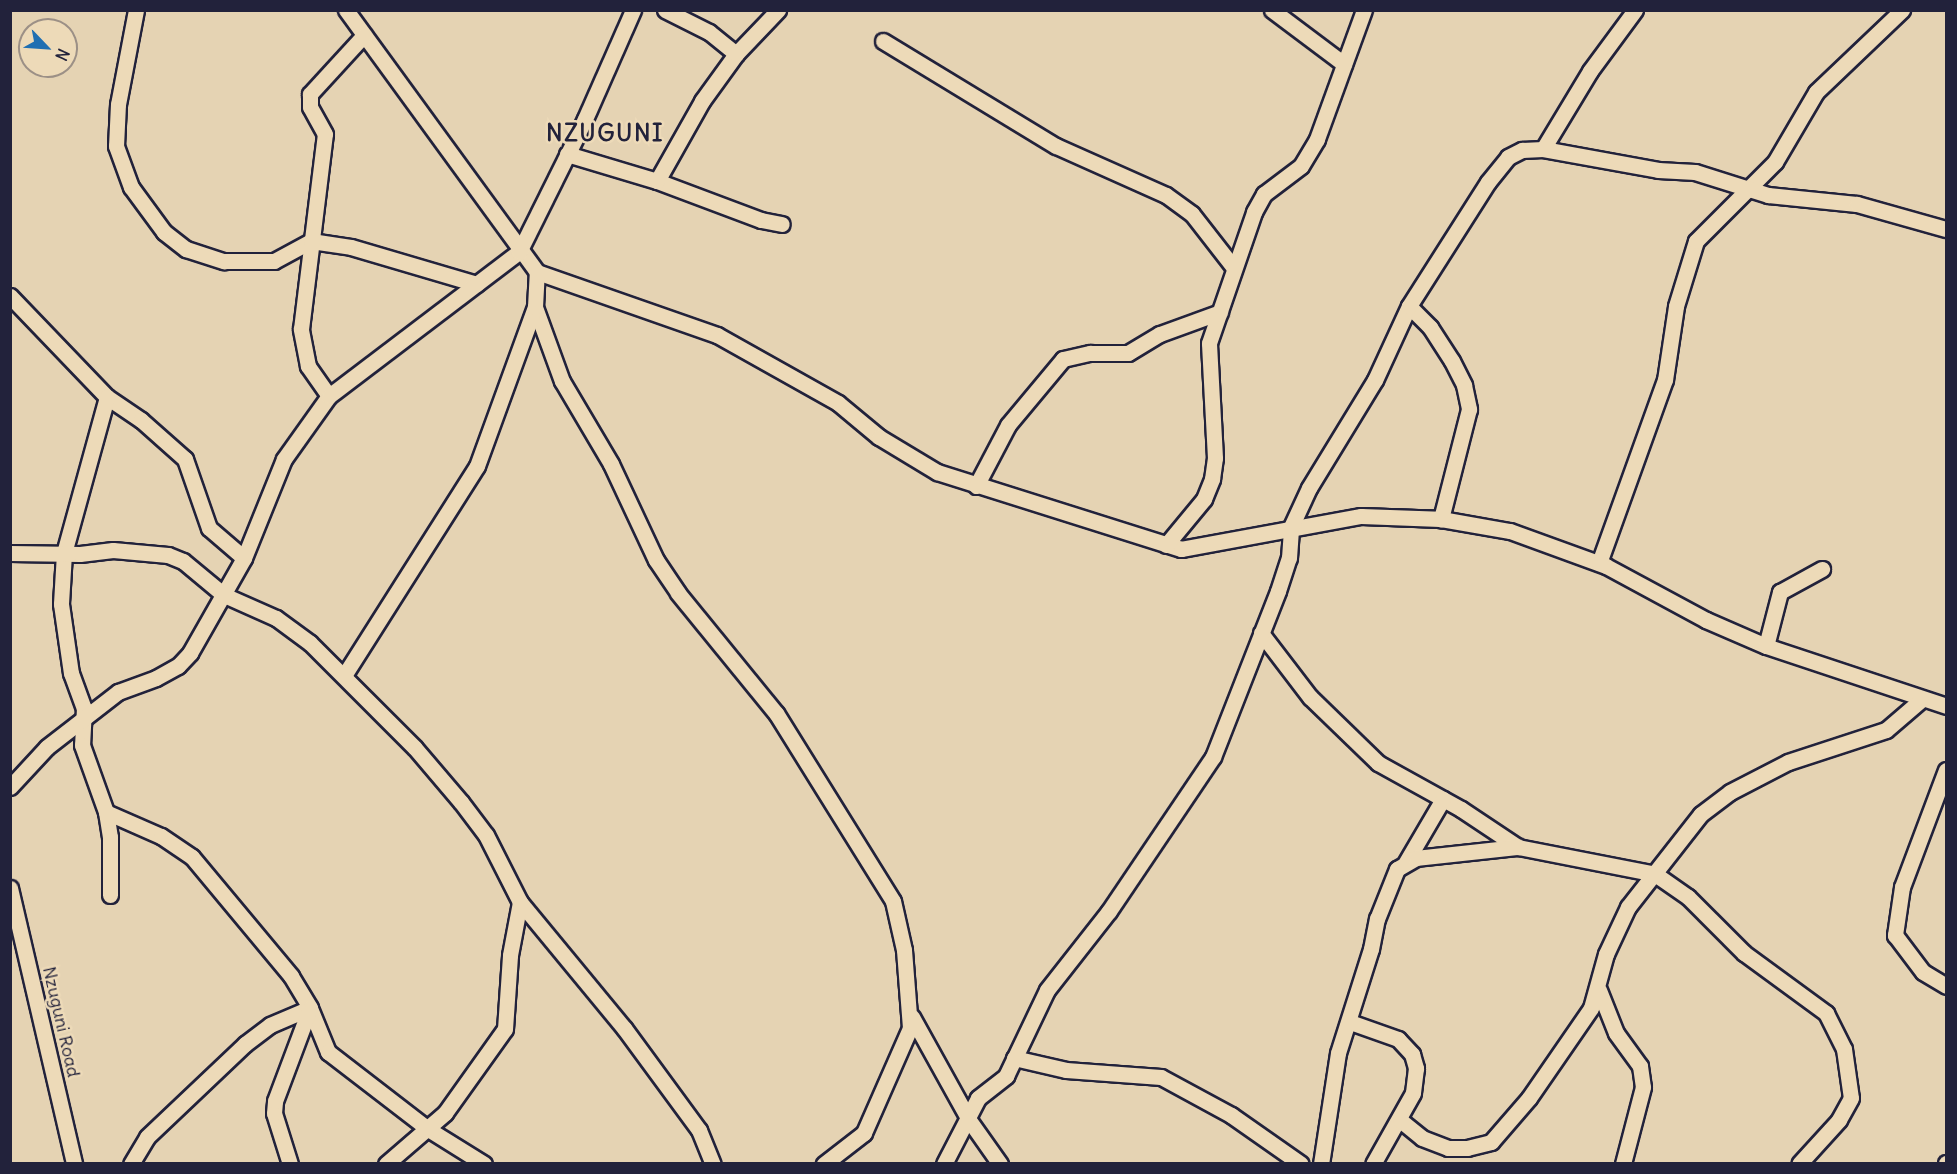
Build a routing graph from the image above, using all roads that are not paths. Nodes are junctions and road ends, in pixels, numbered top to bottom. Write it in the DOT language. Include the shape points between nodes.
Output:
graph roads {
  1 [pos="136,10"];
  2 [pos="346,10"];
  3 [pos="633,10"];
  4 [pos="665,10"];
  5 [pos="778,10"];
  6 [pos="1272,10"];
  7 [pos="1364,10"];
  8 [pos="1635,10"];
  9 [pos="1902,10"];
  10 [pos="364,35"];
  11 [pos="883,41"];
  12 [pos="736,54"];
  13 [pos="1344,64"];
  14 [pos="1543,149"];
  15 [pos="567,154"];
  16 [pos="657,181"];
  17 [pos="1748,188"];
  18 [pos="782,224"];
  19 [pos="1947,229"];
  20 [pos="311,241"];
  21 [pos="519,252"];
  22 [pos="1234,268"];
  23 [pos="537,272"];
  24 [pos="477,284"];
  25 [pos="10,296"];
  26 [pos="1409,306"];
  27 [pos="535,307"];
  28 [pos="1220,312"];
  29 [pos="329,396"];
  30 [pos="107,397"];
  31 [pos="976,486"];
  32 [pos="1441,519"];
  33 [pos="1291,527"];
  34 [pos="1166,545"];
  35 [pos="10,553"];
  36 [pos="64,553"];
  37 [pos="244,558"];
  38 [pos="1599,563"];
  39 [pos="1822,569"];
  40 [pos="224,595"];
  41 [pos="1261,633"];
  42 [pos="1766,646"];
  43 [pos="345,674"];
  44 [pos="1921,700"];
  45 [pos="1947,706"];
  46 [pos="85,717"];
  47 [pos="1947,770"];
  48 [pos="10,787"];
  49 [pos="1443,799"];
  50 [pos="106,812"];
  51 [pos="1518,847"];
  52 [pos="1406,862"];
  53 [pos="1655,874"];
  54 [pos="10,888"];
  55 [pos="110,895"];
  56 [pos="520,902"];
  57 [pos="1947,987"];
  58 [pos="1599,990"];
  59 [pos="310,1008"];
  60 [pos="912,1017"];
  61 [pos="1350,1022"];
  62 [pos="1014,1058"];
  63 [pos="969,1120"];
  64 [pos="1400,1120"];
  65 [pos="428,1129"];
  66 [pos="74,1164"];
  67 [pos="131,1164"];
  68 [pos="290,1164"];
  69 [pos="386,1164"];
  70 [pos="484,1164"];
  71 [pos="713,1164"];
  72 [pos="824,1164"];
  73 [pos="944,1164"];
  74 [pos="1000,1164"];
  75 [pos="1301,1164"];
  76 [pos="1321,1164"];
  77 [pos="1373,1164"];
  78 [pos="1623,1164"];
  79 [pos="1799,1164"];
  1 -- 20 [label="street" via="114,130 120,162 148,214 186,249 224,261 274,261"];
  2 -- 10 [label="street"];
  3 -- 15 [label="street"];
  4 -- 12 [label="street" via="709,32"];
  5 -- 12 [label="street"];
  6 -- 13 [label="street"];
  7 -- 13 [label="street"];
  8 -- 14 [label="street" via="1590,71"];
  9 -- 17 [label="street" via="1816,92 1775,162"];
  10 -- 20 [label="street" via="310,94 310,107 325,134"];
  10 -- 21 [label="street"];
  11 -- 22 [label="street" via="1056,146 1166,195 1192,214"];
  12 -- 16 [label="street" via="702,101"];
  13 -- 22 [label="street" via="1317,139 1297,170 1264,194"];
  14 -- 17 [label="street" via="1658,170 1695,172"];
  14 -- 26 [label="street" via="1522,150 1508,157"];
  15 -- 16 [label="street"];
  15 -- 21 [label="street"];
  16 -- 18 [label="street" via="761,220"];
  17 -- 19 [label="street" via="1781,198 1857,204"];
  17 -- 38 [label="street" via="1699,236 1692,249 1676,306 1665,380"];
  20 -- 24 [label="street" via="351,247"];
  20 -- 29 [label="street" via="302,306 304,352 315,380"];
  21 -- 23 [label="street"];
  21 -- 24 [label="street"];
  22 -- 28 [label="street"];
  23 -- 27 [label="street"];
  23 -- 31 [label="street" via="717,335 829,398 879,437 937,472"];
  24 -- 29 [label="street"];
  25 -- 30 [label="street"];
  26 -- 32 [label="street" via="1430,327 1452,361 1464,385 1469,409"];
  26 -- 33 [label="street" via="1375,380 1309,488"];
  27 -- 43 [label="street" via="477,466"];
  27 -- 60 [label="street" via="562,381 611,464 656,560 678,593 776,713 893,901"];
  28 -- 31 [label="street" via="1160,334 1128,353 1063,358 1008,425"];
  28 -- 34 [label="street" via="1209,343 1208,362 1215,458 1212,479 1204,499"];
  29 -- 37 [label="street" via="284,459"];
  30 -- 36 [label="street"];
  30 -- 37 [label="street" via="141,420 185,459 209,528"];
  31 -- 34 [label="street"];
  32 -- 33 [label="street" via="1361,516"];
  32 -- 38 [label="street" via="1510,531"];
  33 -- 34 [label="street" via="1221,545 1181,549"];
  33 -- 41 [label="street" via="1289,558"];
  35 -- 36 [label="street"];
  36 -- 40 [label="street" via="112,550 168,555 183,561"];
  36 -- 46 [label="street" via="62,615 71,673"];
  37 -- 40 [label="street"];
  38 -- 42 [label="street"];
  39 -- 42 [label="street" via="1780,592"];
  40 -- 43 [label="street" via="276,618"];
  40 -- 46 [label="street" via="190,653 178,666 118,692"];
  41 -- 49 [label="street" via="1310,698 1362,752"];
  41 -- 62 [label="street" via="1228,723 1207,767 1109,911 1047,990"];
  42 -- 44 [label="street"];
  43 -- 56 [label="street" via="461,802 486,835"];
  44 -- 45 [label="street"];
  44 -- 53 [label="street" via="1886,730 1788,762 1730,792 1690,825"];
  46 -- 48 [label="street" via="47,747"];
  46 -- 50 [label="street" via="82,746"];
  47 -- 57 [label="street" via="1902,887 1895,935 1923,972"];
  49 -- 51 [label="street"];
  49 -- 52 [label="street"];
  50 -- 55 [label="street" via="112,861"];
  50 -- 59 [label="street" via="161,836 192,857 291,976"];
  51 -- 52 [label="street"];
  51 -- 53 [label="street"];
  52 -- 61 [label="street" via="1397,869 1386,893"];
  53 -- 58 [label="street" via="1619,924"];
  53 -- 79 [label="street" via="1688,897 1744,953 1816,1003 1835,1026 1850,1072 1851,1098 1839,1120"];
  54 -- 66 [label="street, Nzuguni Road"];
  56 -- 65 [label="street" via="507,985 507,1024 453,1103"];
  56 -- 71 [label="street" via="624,1028 699,1131"];
  58 -- 64 [label="street" via="1591,1008 1529,1098 1491,1142 1448,1148 1422,1138"];
  58 -- 78 [label="street" via="1616,1033 1640,1066 1643,1087"];
  59 -- 65 [label="street" via="328,1052"];
  59 -- 67 [label="street" via="270,1025 245,1044 143,1141"];
  59 -- 68 [label="street" via="275,1101 274,1113"];
  60 -- 63 [label="street"];
  60 -- 72 [label="street" via="893,1072 864,1133"];
  61 -- 64 [label="street" via="1398,1039 1412,1054 1417,1079"];
  61 -- 76 [label="street" via="1331,1082"];
  62 -- 63 [label="street" via="1003,1079 978,1098"];
  62 -- 75 [label="street" via="1066,1070 1161,1077 1231,1115"];
  63 -- 73 [label="street"];
  63 -- 74 [label="street"];
  64 -- 77 [label="street"];
  65 -- 69 [label="street"];
  65 -- 70 [label="street"];
}
